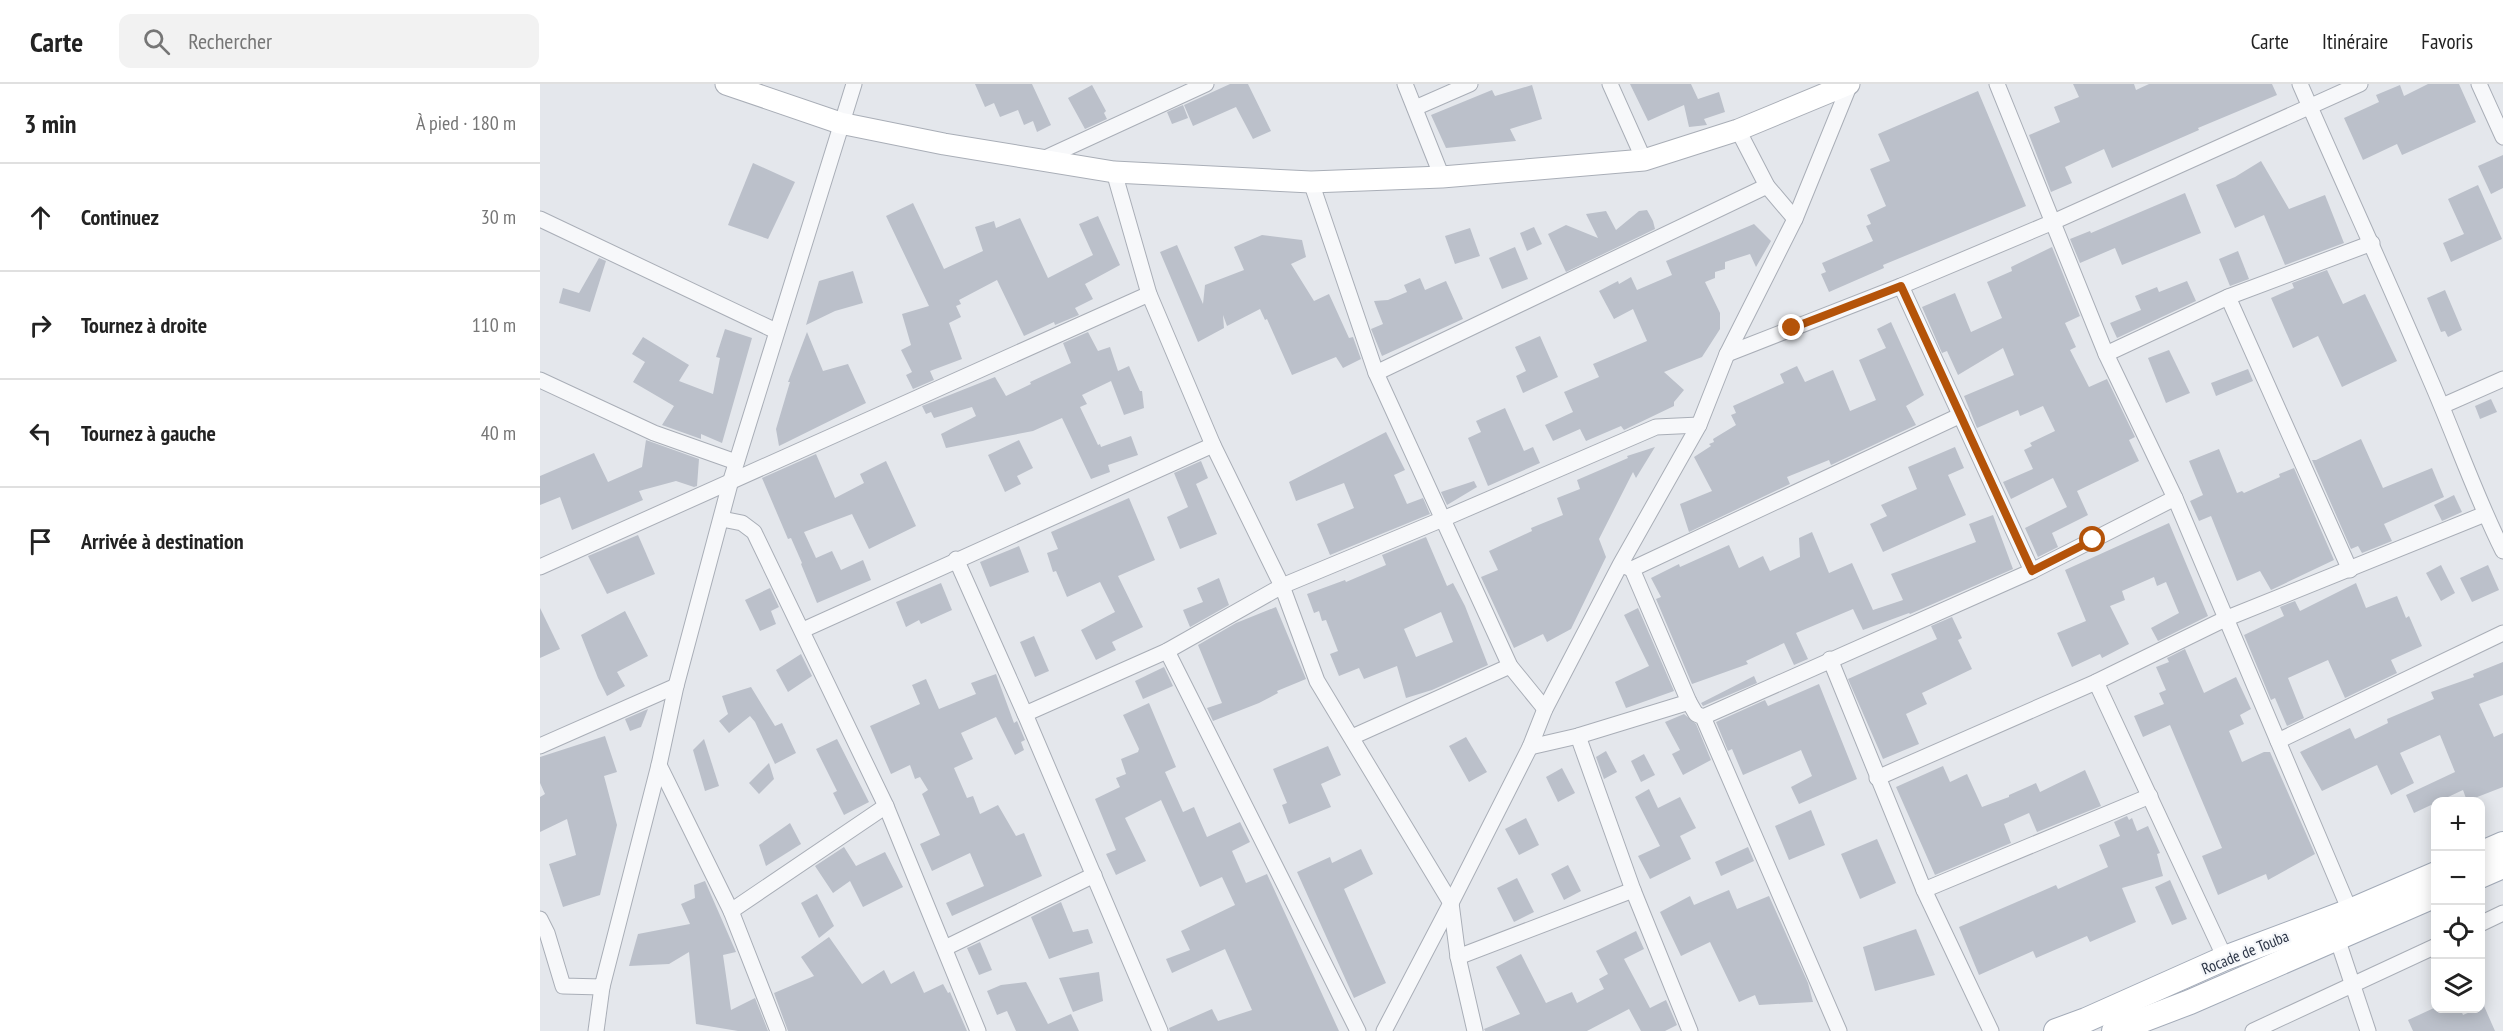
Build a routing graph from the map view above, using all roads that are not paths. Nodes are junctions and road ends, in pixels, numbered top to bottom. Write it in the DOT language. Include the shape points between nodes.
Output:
graph roads {
  1 [pos="726,84"];
  2 [pos="854,84"];
  3 [pos="1206,84"];
  4 [pos="1405,84"];
  5 [pos="1470,84"];
  6 [pos="1610,84"];
  7 [pos="1849,84"];
  8 [pos="1997,84"];
  9 [pos="2300,84"];
  10 [pos="2360,84"];
  11 [pos="2479,84"];
  12 [pos="2310,106"];
  13 [pos="1415,108"];
  14 [pos="840,123"];
  15 [pos="1738,130"];
  16 [pos="2503,137"];
  17 [pos="1043,159"];
  18 [pos="1644,160"];
  19 [pos="1114,172"];
  20 [pos="1442,177"];
  21 [pos="1311,182"];
  22 [pos="1767,186"];
  23 [pos="540,219"];
  24 [pos="1795,219"];
  25 [pos="2053,222"];
  26 [pos="2372,243"];
  27 [pos="1901,286"];
  28 [pos="1149,294"];
  29 [pos="2228,297"];
  30 [pos="776,331"];
  31 [pos="1727,354"];
  32 [pos="2106,354"];
  33 [pos="1376,373"];
  34 [pos="2503,379"];
  35 [pos="540,380"];
  36 [pos="2442,406"];
  37 [pos="1961,415"];
  38 [pos="1699,425"];
  39 [pos="1213,445"];
  40 [pos="736,462"];
  41 [pos="731,480"];
  42 [pos="2175,498"];
  43 [pos="2485,514"];
  44 [pos="722,519"];
  45 [pos="1443,519"];
  46 [pos="2503,551"];
  47 [pos="956,559"];
  48 [pos="540,567"];
  49 [pos="1626,567"];
  50 [pos="2350,570"];
  51 [pos="2032,571"];
  52 [pos="1282,586"];
  53 [pos="2225,619"];
  54 [pos="803,630"];
  55 [pos="2503,633"];
  56 [pos="1167,651"];
  57 [pos="1830,659"];
  58 [pos="1510,666"];
  59 [pos="2096,682"];
  60 [pos="676,686"];
  61 [pos="1689,702"];
  62 [pos="1545,709"];
  63 [pos="1025,714"];
  64 [pos="1703,717"];
  65 [pos="1578,736"];
  66 [pos="1352,737"];
  67 [pos="2278,741"];
  68 [pos="540,746"];
  69 [pos="1530,747"];
  70 [pos="659,765"];
  71 [pos="1877,778"];
  72 [pos="2150,796"];
  73 [pos="886,807"];
  74 [pos="2503,844"];
  75 [pos="2485,852"];
  76 [pos="2503,866"];
  77 [pos="2485,874"];
  78 [pos="1094,875"];
  79 [pos="2431,876"];
  80 [pos="1633,890"];
  81 [pos="1924,890"];
  82 [pos="2431,897"];
  83 [pos="1452,903"];
  84 [pos="731,911"];
  85 [pos="2350,912"];
  86 [pos="2503,914"];
  87 [pos="540,919"];
  88 [pos="2485,922"];
  89 [pos="2337,938"];
  90 [pos="945,948"];
  91 [pos="2431,948"];
  92 [pos="1458,957"];
  93 [pos="2225,958"];
  94 [pos="602,987"];
  95 [pos="2352,987"];
  96 [pos="596,1031"];
  97 [pos="778,1031"];
  98 [pos="978,1031"];
  99 [pos="1160,1031"];
  100 [pos="1358,1031"];
  101 [pos="1384,1031"];
  102 [pos="1475,1031"];
  103 [pos="1690,1031"];
  104 [pos="1839,1031"];
  105 [pos="1990,1031"];
  106 [pos="2056,1031"];
  107 [pos="2114,1031"];
  108 [pos="2253,1031"];
  109 [pos="2368,1031"];
  1 -- 14 [label="street"];
  2 -- 14 [label="street"];
  3 -- 17 [label="street"];
  4 -- 13 [label="street"];
  5 -- 13 [label="street"];
  6 -- 18 [label="street"];
  7 -- 15 [label="street"];
  7 -- 24 [label="street"];
  8 -- 25 [label="street"];
  9 -- 12 [label="street"];
  10 -- 12 [label="street"];
  11 -- 16 [label="street"];
  12 -- 25 [label="street"];
  12 -- 26 [label="street"];
  13 -- 20 [label="street"];
  14 -- 17 [label="street"];
  14 -- 30 [label="street"];
  15 -- 18 [label="street"];
  15 -- 22 [label="street"];
  17 -- 19 [label="street"];
  18 -- 20 [label="street"];
  19 -- 21 [label="street"];
  19 -- 28 [label="street"];
  20 -- 21 [label="street"];
  21 -- 33 [label="street"];
  22 -- 24 [label="street"];
  22 -- 33 [label="street"];
  23 -- 30 [label="street"];
  24 -- 31 [label="street"];
  25 -- 27 [label="street"];
  25 -- 32 [label="street"];
  26 -- 29 [label="street"];
  26 -- 36 [label="street"];
  27 -- 31 [label="street"];
  27 -- 37 [label="street"];
  28 -- 39 [label="street"];
  28 -- 41 [label="street"];
  29 -- 32 [label="street"];
  29 -- 50 [label="street"];
  30 -- 40 [label="street"];
  31 -- 38 [label="street"];
  32 -- 42 [label="street"];
  33 -- 45 [label="street"];
  34 -- 36 [label="street"];
  35 -- 40 [label="street" via="654,434"];
  36 -- 43 [label="street"];
  37 -- 49 [label="street"];
  37 -- 51 [label="street"];
  38 -- 45 [label="street" via="1656,427"];
  38 -- 49 [label="street"];
  39 -- 47 [label="street"];
  39 -- 52 [label="street"];
  40 -- 41 [label="street"];
  41 -- 44 [label="street"];
  41 -- 48 [label="street"];
  42 -- 51 [label="street"];
  42 -- 53 [label="street"];
  43 -- 46 [label="street"];
  43 -- 50 [label="street"];
  44 -- 54 [label="street" via="742,523 754,532"];
  44 -- 60 [label="street"];
  45 -- 52 [label="street"];
  45 -- 58 [label="street"];
  47 -- 54 [label="street"];
  47 -- 63 [label="street"];
  49 -- 61 [label="street"];
  49 -- 62 [label="street"];
  50 -- 53 [label="street"];
  51 -- 57 [label="street"];
  52 -- 56 [label="street"];
  52 -- 66 [label="street" via="1317,681"];
  53 -- 59 [label="street"];
  53 -- 67 [label="street"];
  54 -- 73 [label="street"];
  55 -- 67 [label="street"];
  56 -- 63 [label="street"];
  56 -- 100 [label="street"];
  57 -- 64 [label="street"];
  57 -- 71 [label="street"];
  58 -- 62 [label="street"];
  58 -- 66 [label="street"];
  59 -- 71 [label="street"];
  59 -- 72 [label="street"];
  60 -- 68 [label="street"];
  60 -- 70 [label="street"];
  61 -- 64 [label="street" via="1696,714"];
  61 -- 65 [label="street"];
  62 -- 69 [label="street"];
  63 -- 78 [label="street"];
  64 -- 104 [label="street"];
  65 -- 69 [label="street"];
  65 -- 80 [label="street"];
  66 -- 83 [label="street"];
  67 -- 85 [label="street"];
  69 -- 83 [label="street"];
  70 -- 84 [label="street"];
  70 -- 94 [label="street"];
  71 -- 81 [label="street"];
  72 -- 81 [label="street"];
  72 -- 93 [label="street"];
  73 -- 84 [label="street"];
  73 -- 90 [label="street"];
  74 -- 75 [label="main road"];
  76 -- 77 [label="main road"];
  78 -- 90 [label="street"];
  78 -- 99 [label="street"];
  79 -- 85 [label="main road, Rocade de Touba"];
  80 -- 92 [label="street"];
  80 -- 103 [label="street"];
  81 -- 105 [label="street"];
  82 -- 89 [label="main road, Rocade de Touba"];
  83 -- 92 [label="street"];
  83 -- 101 [label="street"];
  84 -- 97 [label="street"];
  85 -- 93 [label="main road, Rocade de Touba"];
  86 -- 88 [label="street"];
  87 -- 94 [label="street" via="562,986"];
  89 -- 95 [label="street"];
  89 -- 107 [label="main road, Rocade de Touba"];
  90 -- 98 [label="street"];
  91 -- 95 [label="street"];
  92 -- 102 [label="street"];
  93 -- 106 [label="main road, Rocade de Touba"];
  94 -- 96 [label="street"];
  95 -- 108 [label="street"];
  95 -- 109 [label="street"];
}
